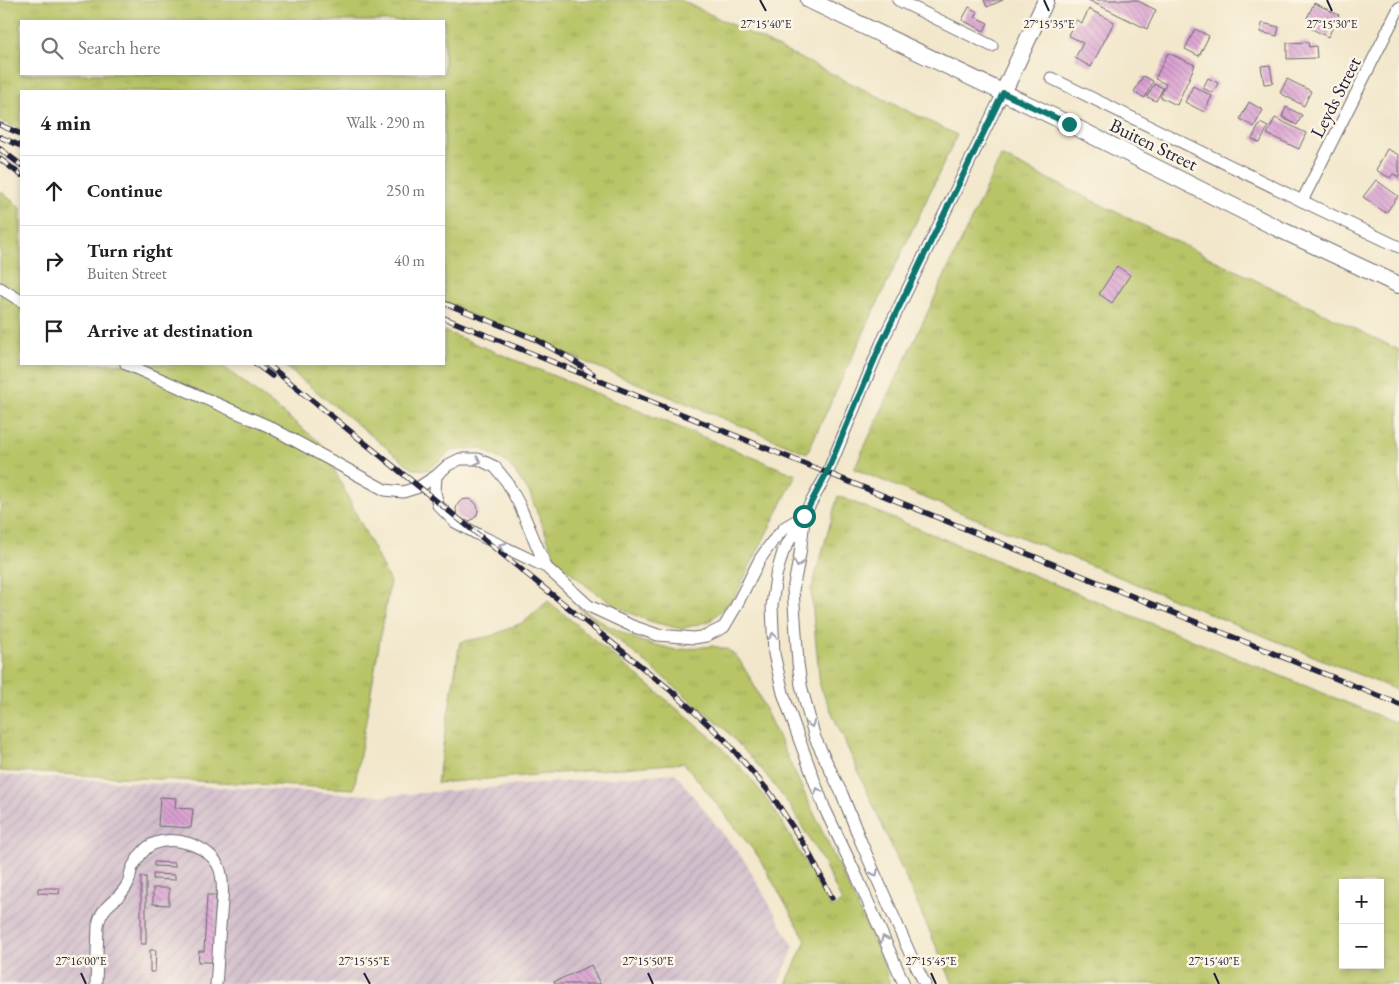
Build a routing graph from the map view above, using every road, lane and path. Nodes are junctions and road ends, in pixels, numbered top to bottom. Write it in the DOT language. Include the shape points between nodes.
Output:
graph roads {
  1 [pos="809,0"];
  2 [pos="898,0"];
  3 [pos="1046,0"];
  4 [pos="1399,8"];
  5 [pos="992,46"];
  6 [pos="1051,78"];
  7 [pos="1003,93"];
  8 [pos="1302,201"];
  9 [pos="1399,247"];
  10 [pos="1399,285"];
  11 [pos="0,288"];
  12 [pos="20,300"];
  13 [pos="128,365"];
  14 [pos="436,476"];
  15 [pos="804,516"];
  16 [pos="546,567"];
  17 [pos="96,984"];
  18 [pos="216,984"];
  19 [pos="904,984"];
  20 [pos="925,984"];
  1 -- 7 [label="street, Buiten Street"];
  2 -- 5 [label="street"];
  3 -- 7 [label="street"];
  4 -- 8 [label="street, Leyds Street"];
  6 -- 8 [label="street, Buiten Street"];
  7 -- 10 [label="street, Buiten Street"];
  7 -- 15 [label="street" via="881,344 826,474"];
  8 -- 9 [label="street, Buiten Street"];
  11 -- 12 [label="street"];
  13 -- 14 [label="street" via="268,426 385,490 403,492"];
  16 -- 14 [label="street, one-way" via="455,522 438,504"];
  14 -- 16 [label="street, one-way" via="460,459 478,459 495,467 515,497"];
  15 -- 16 [label="street" via="785,527 772,542 724,626 706,636 658,635 632,626 589,606"];
  19 -- 15 [label="street, one-way" via="824,807 783,693 774,654 772,606 775,583 783,552"];
  15 -- 20 [label="street, one-way" via="793,590 801,686 815,738"];
  17 -- 18 [label="street" via="99,917 122,892 140,856 149,847 159,842 180,841 199,847 220,868 222,885"];
}
